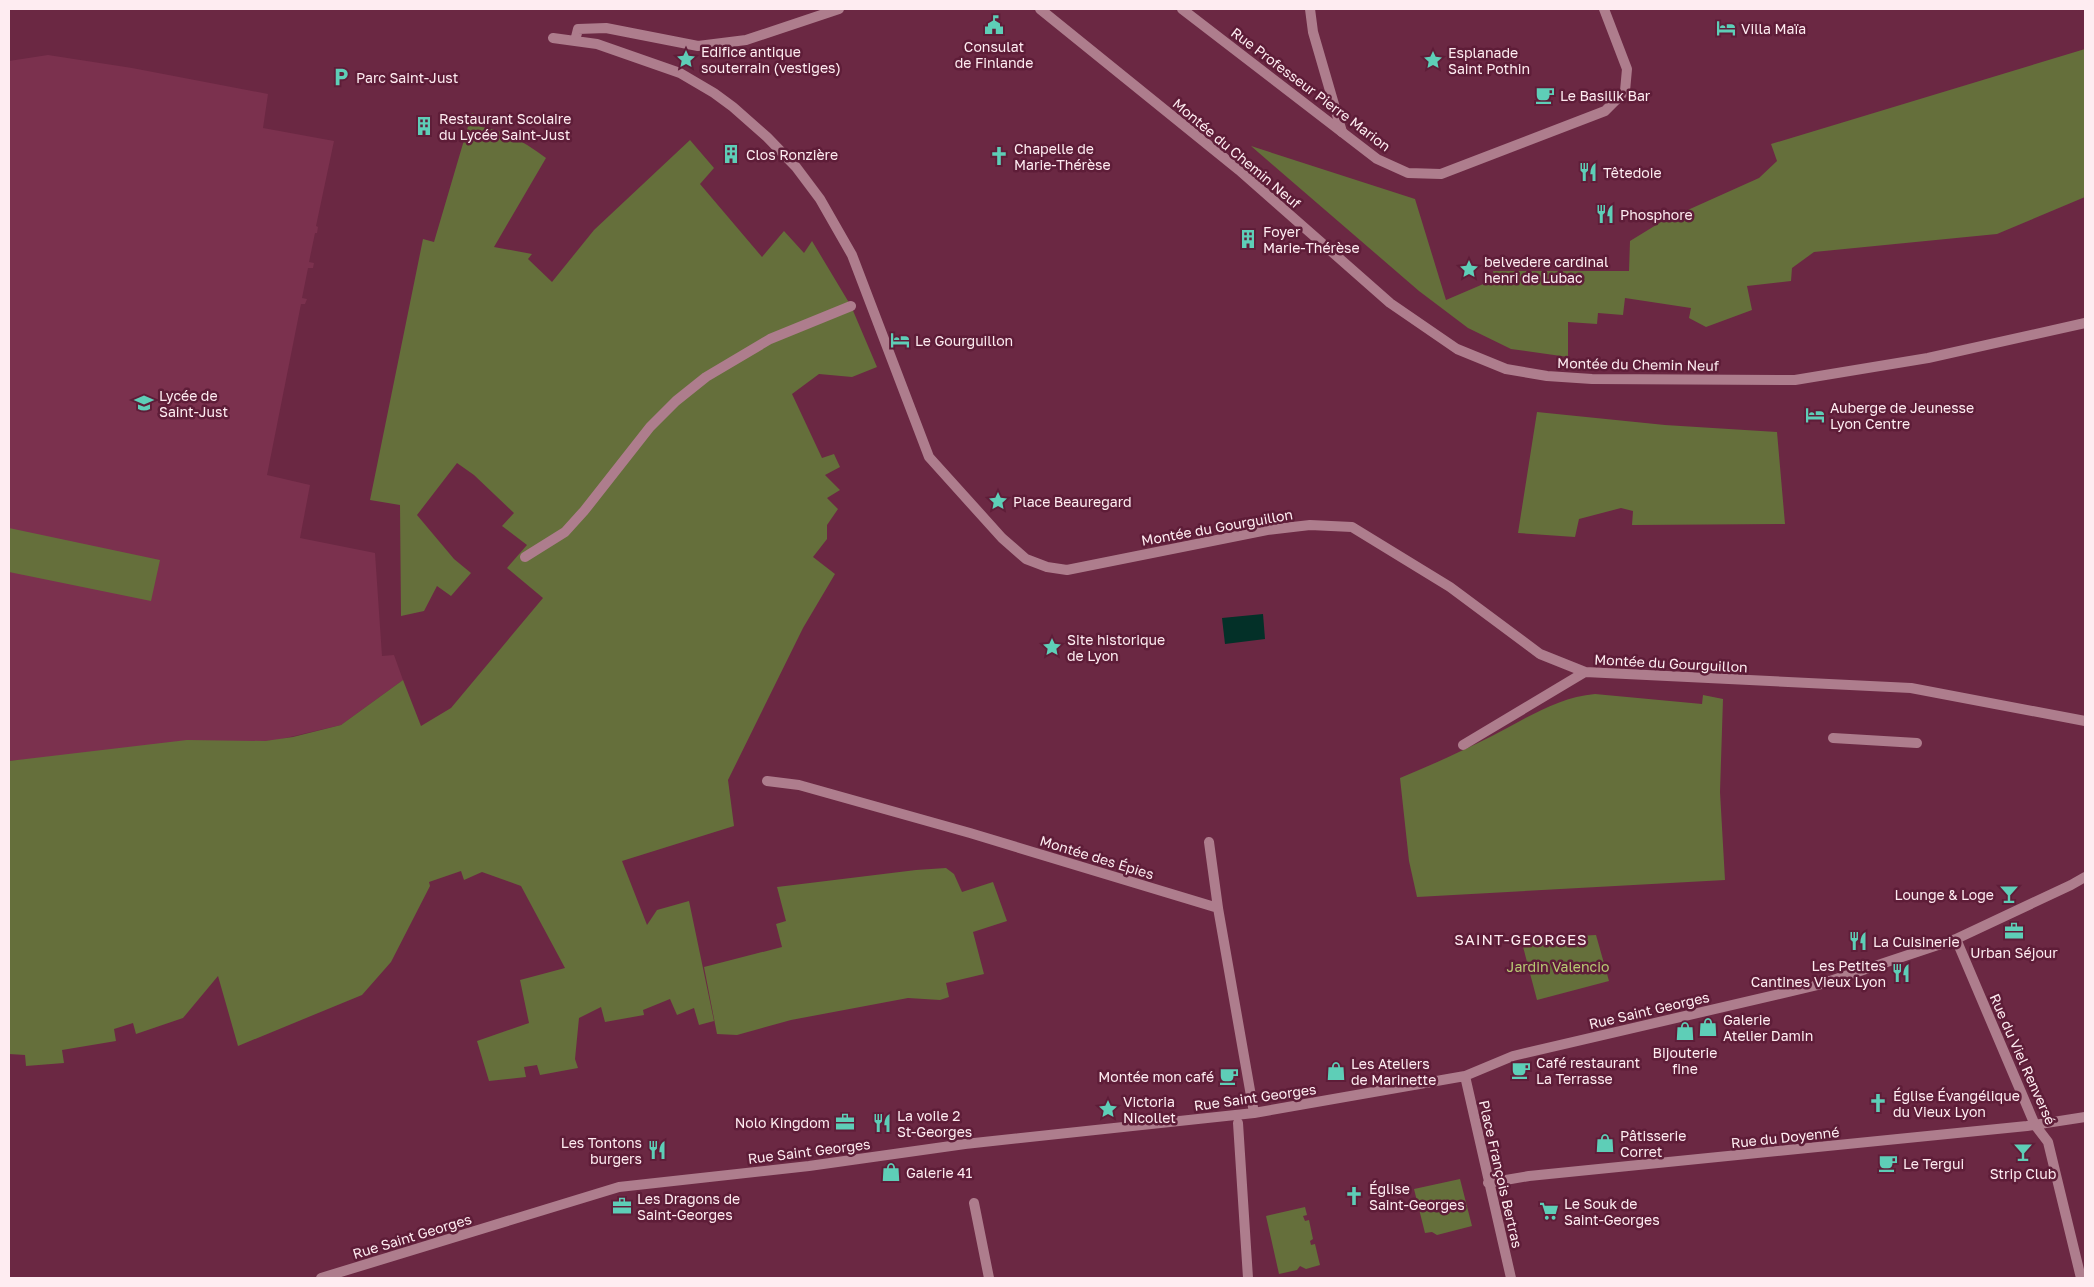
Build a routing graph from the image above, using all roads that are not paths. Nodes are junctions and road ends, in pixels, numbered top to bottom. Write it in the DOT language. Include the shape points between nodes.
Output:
graph roads {
  1 [pos="839,9"];
  2 [pos="1040,9"];
  3 [pos="1182,9"];
  4 [pos="1310,9"];
  5 [pos="1604,9"];
  6 [pos="553,38"];
  7 [pos="575,41"];
  8 [pos="1342,132"];
  9 [pos="852,306"];
  10 [pos="2085,323"];
  11 [pos="525,557"];
  12 [pos="1585,672"];
  13 [pos="2085,721"];
  14 [pos="1833,738"];
  15 [pos="1917,743"];
  16 [pos="1463,745"];
  17 [pos="767,780"];
  18 [pos="1209,842"];
  19 [pos="2085,876"];
  20 [pos="1218,908"];
  21 [pos="1956,939"];
  22 [pos="1465,1076"];
  23 [pos="1254,1113"];
  24 [pos="2085,1117"];
  25 [pos="1238,1124"];
  26 [pos="2035,1125"];
  27 [pos="1488,1183"];
  28 [pos="974,1203"];
  29 [pos="321,1278"];
  30 [pos="989,1278"];
  31 [pos="1248,1278"];
  32 [pos="1511,1278"];
  33 [pos="2081,1278"];
  1 -- 7 [label="street" via="746,40 724,44 698,46 606,28 578,29"];
  2 -- 10 [label="street, Montée du Chemin Neuf" via="1239,170 1390,303 1457,349 1506,368 1547,376 1592,379 1795,380 1928,358"];
  3 -- 8 [label="street, Rue Professeur Pierre Marion"];
  4 -- 8 [label="street" via="1312,32"];
  5 -- 8 [label="street, Rue Professeur Pierre Marion" via="1627,69 1625,91 1605,111 1442,174 1408,173 1377,158"];
  6 -- 7 [label="street, Montée du Gourguillon"];
  7 -- 12 [label="street, Montée du Gourguillon" via="597,44 680,73 733,107 796,167 820,199 852,255 930,457 1002,538 1026,558 1047,567 1067,570 1266,530 1310,525 1352,526 1450,587 1540,654"];
  9 -- 11 [label="street" via="770,339 706,377 650,427 565,532"];
  12 -- 13 [label="street, Montée du Gourguillon" via="1911,688"];
  12 -- 16 [label="street"];
  14 -- 15 [label="street"];
  17 -- 20 [label="street, Montée des Épies" via="799,785 970,833"];
  18 -- 20 [label="street"];
  19 -- 21 [label="street, Rue Saint Georges"];
  20 -- 23 [label="street"];
  21 -- 22 [label="street, Rue Saint Georges" via="1818,984 1513,1056"];
  21 -- 26 [label="street, Rue du Viel Renversé"];
  22 -- 23 [label="street, Rue Saint Georges"];
  22 -- 27 [label="street, Place François Bertras"];
  23 -- 29 [label="street, Rue Saint Georges" via="619,1186"];
  24 -- 26 [label="street, Rue du Doyenné"];
  25 -- 31 [label="street"];
  26 -- 27 [label="street, Rue du Doyenné" via="1529,1176"];
  26 -- 33 [label="street, Rue du Viel Renversé" via="2048,1142"];
  27 -- 32 [label="street, Place François Bertras"];
  28 -- 30 [label="street"];
}
